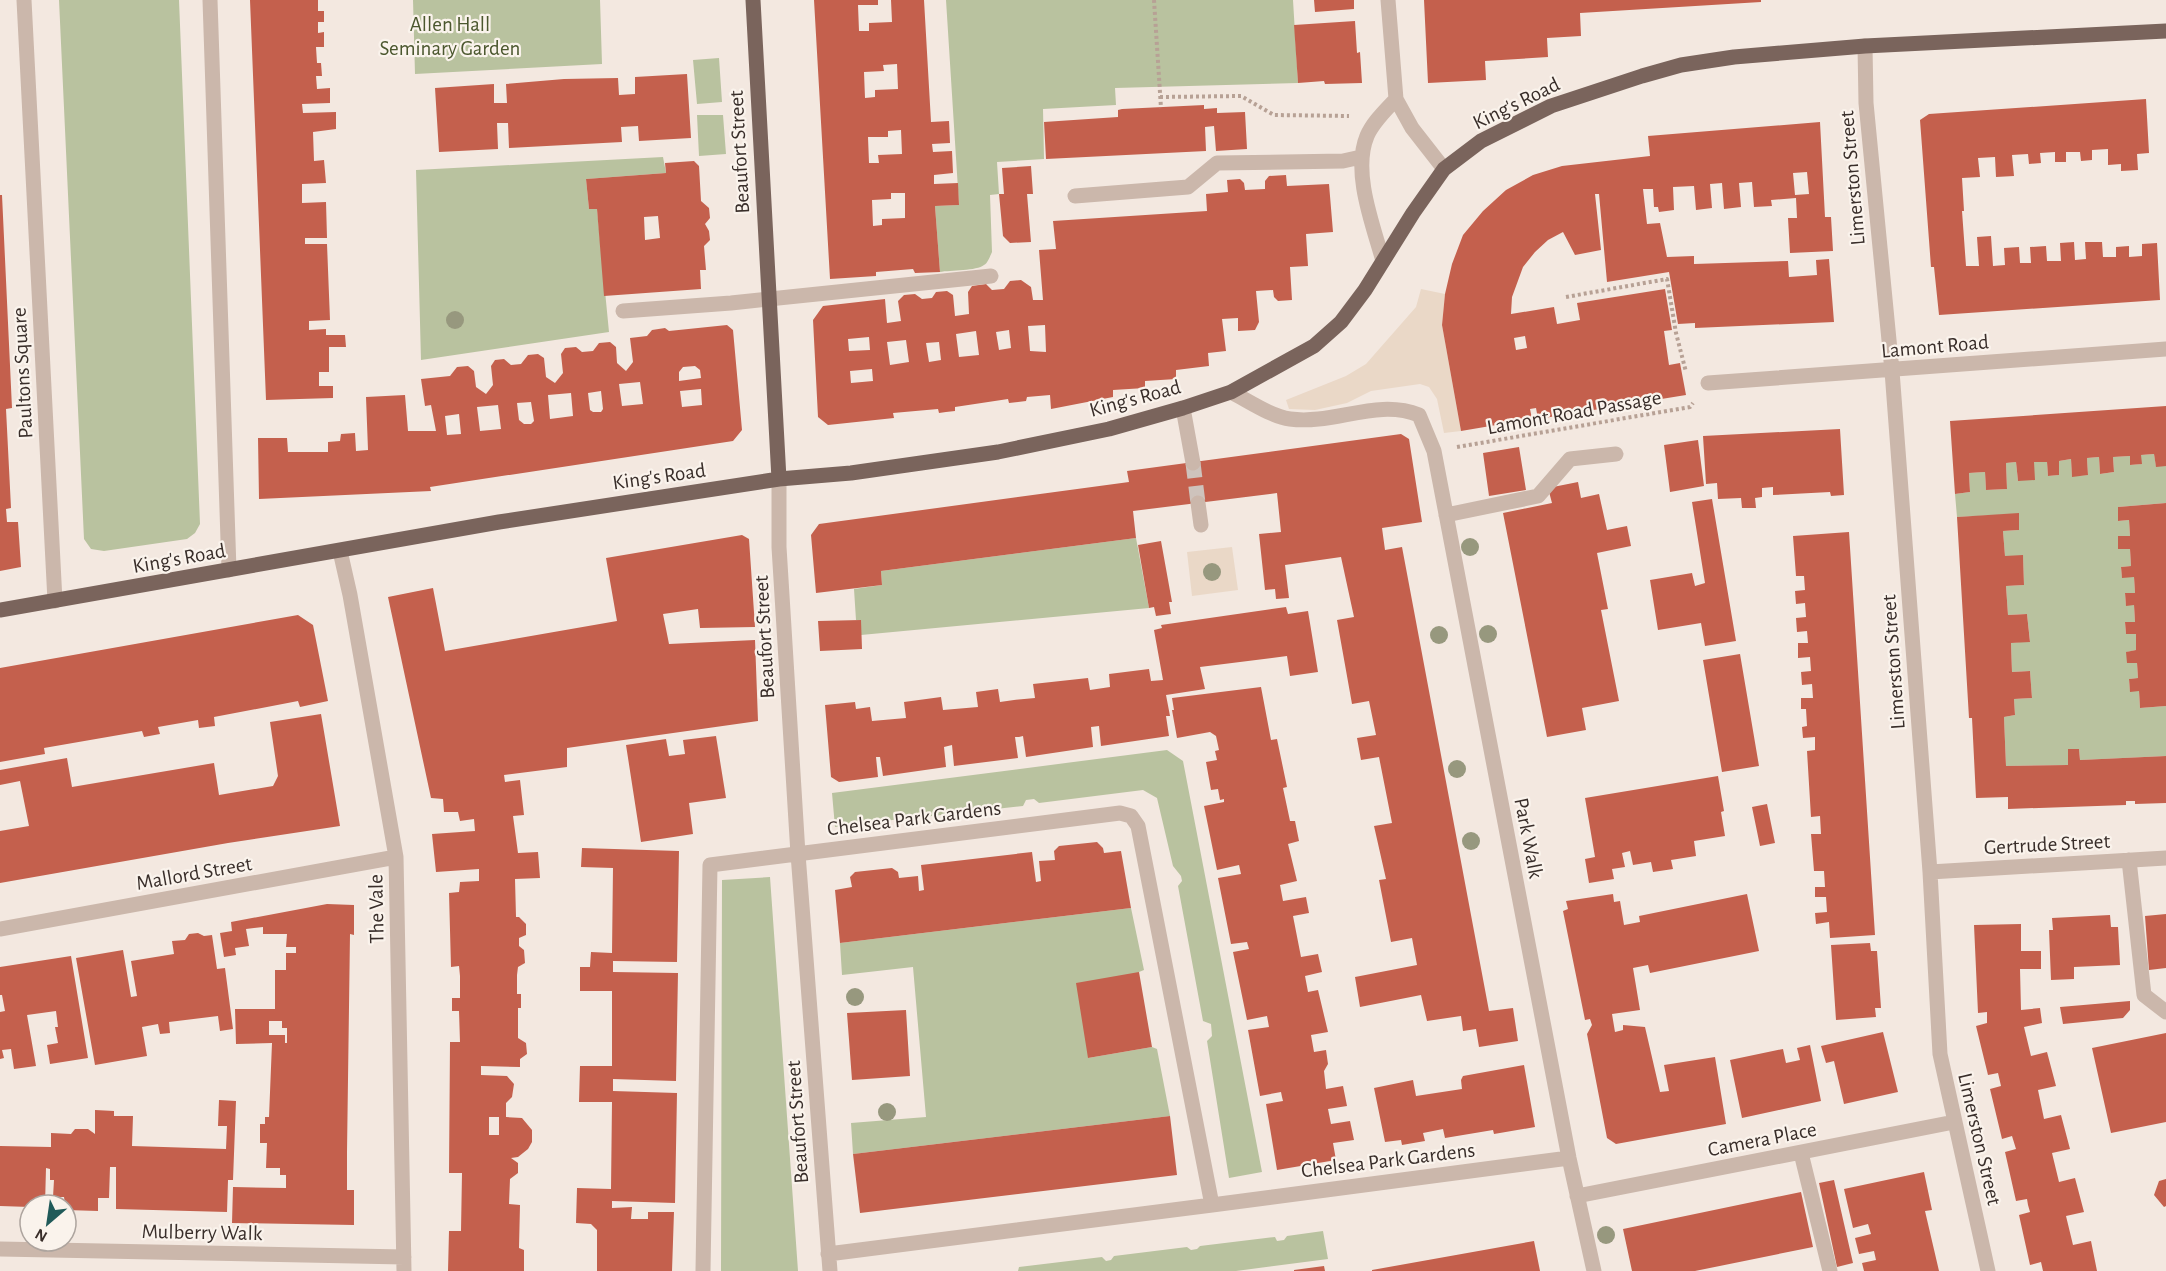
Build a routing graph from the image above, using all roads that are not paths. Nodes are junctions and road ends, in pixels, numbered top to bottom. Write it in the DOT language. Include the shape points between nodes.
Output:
graph roads {
  1 [pos="24,0"];
  2 [pos="210,0"];
  3 [pos="753,0"];
  4 [pos="1388,0"];
  5 [pos="2166,31"];
  6 [pos="1865,46"];
  7 [pos="1396,99"];
  8 [pos="1361,158"];
  9 [pos="1444,169"];
  10 [pos="1075,196"];
  11 [pos="1383,261"];
  12 [pos="991,276"];
  13 [pos="768,299"];
  14 [pos="623,311"];
  15 [pos="2166,349"];
  16 [pos="1892,371"];
  17 [pos="1708,383"];
  18 [pos="1231,392"];
  19 [pos="1184,408"];
  20 [pos="1616,454"];
  21 [pos="1193,463"];
  22 [pos="779,479"];
  23 [pos="1198,503"];
  24 [pos="1446,515"];
  25 [pos="1201,525"];
  26 [pos="340,550"];
  27 [pos="229,570"];
  28 [pos="55,601"];
  29 [pos="0,610"];
  30 [pos="798,854"];
  31 [pos="396,857"];
  32 [pos="2166,858"];
  33 [pos="2129,860"];
  34 [pos="1930,872"];
  35 [pos="0,929"];
  36 [pos="2166,1012"];
  37 [pos="1954,1122"];
  38 [pos="1801,1153"];
  39 [pos="1569,1158"];
  40 [pos="1577,1196"];
  41 [pos="1212,1204"];
  42 [pos="0,1249"];
  43 [pos="828,1254"];
  44 [pos="404,1264"];
  45 [pos="703,1271"];
  46 [pos="830,1271"];
  47 [pos="1593,1271"];
  48 [pos="1830,1271"];
  49 [pos="1988,1271"];
  1 -- 28 [label="street, Paultons Square"];
  2 -- 27 [label="street"];
  3 -- 13 [label="main road, Beaufort Street"];
  4 -- 7 [label="street"];
  5 -- 6 [label="main road, King's Road"];
  6 -- 9 [label="main road, King's Road" via="1734,57 1642,76 1518,121 1481,141"];
  6 -- 16 [label="street, Limerston Street" via="1866,103"];
  7 -- 8 [label="street" via="1367,136"];
  7 -- 9 [label="street"];
  8 -- 10 [label="street" via="1217,163 1188,186"];
  8 -- 11 [label="street" via="1366,198"];
  9 -- 11 [label="main road, King's Road"];
  11 -- 18 [label="main road, King's Road" via="1341,322 1314,346"];
  12 -- 13 [label="street"];
  13 -- 14 [label="street"];
  13 -- 22 [label="main road, Beaufort Street"];
  15 -- 16 [label="street, Lamont Road"];
  16 -- 17 [label="street, Lamont Road"];
  16 -- 34 [label="street, Limerston Street"];
  18 -- 19 [label="main road, King's Road"];
  18 -- 24 [label="street, Park Walk" via="1289,418 1317,419 1382,408 1404,409 1419,415 1434,451"];
  19 -- 21 [label="street"];
  19 -- 22 [label="main road, King's Road" via="1109,429 998,452"];
  20 -- 24 [label="street" via="1570,459 1538,496"];
  22 -- 26 [label="main road, King's Road"];
  22 -- 30 [label="street, Beaufort Street" via="779,548"];
  23 -- 25 [label="street"];
  24 -- 39 [label="street, Park Walk"];
  26 -- 27 [label="main road, King's Road"];
  26 -- 31 [label="street, The Vale"];
  27 -- 28 [label="main road, King's Road"];
  28 -- 29 [label="main road, King's Road"];
  30 -- 41 [label="street, Chelsea Park Gardens" via="1119,813 1131,816 1138,826"];
  30 -- 43 [label="street, Beaufort Street"];
  30 -- 45 [label="street, Chelsea Park Gardens" via="710,865"];
  31 -- 35 [label="street, Mallord Street"];
  31 -- 44 [label="street, The Vale"];
  32 -- 33 [label="street, Gertrude Street"];
  33 -- 34 [label="street, Gertrude Street"];
  33 -- 36 [label="street" via="2144,994"];
  34 -- 37 [label="street, Limerston Street" via="1940,1054"];
  37 -- 38 [label="street, Camera Place"];
  37 -- 49 [label="street, Limerston Street"];
  38 -- 40 [label="street, Camera Place"];
  38 -- 48 [label="street"];
  39 -- 40 [label="street, Park Walk"];
  39 -- 41 [label="street, Chelsea Park Gardens"];
  40 -- 47 [label="street, Park Walk"];
  41 -- 43 [label="street, Chelsea Park Gardens"];
  42 -- 44 [label="street, Mulberry Walk"];
  43 -- 46 [label="street, Beaufort Street"];
}
